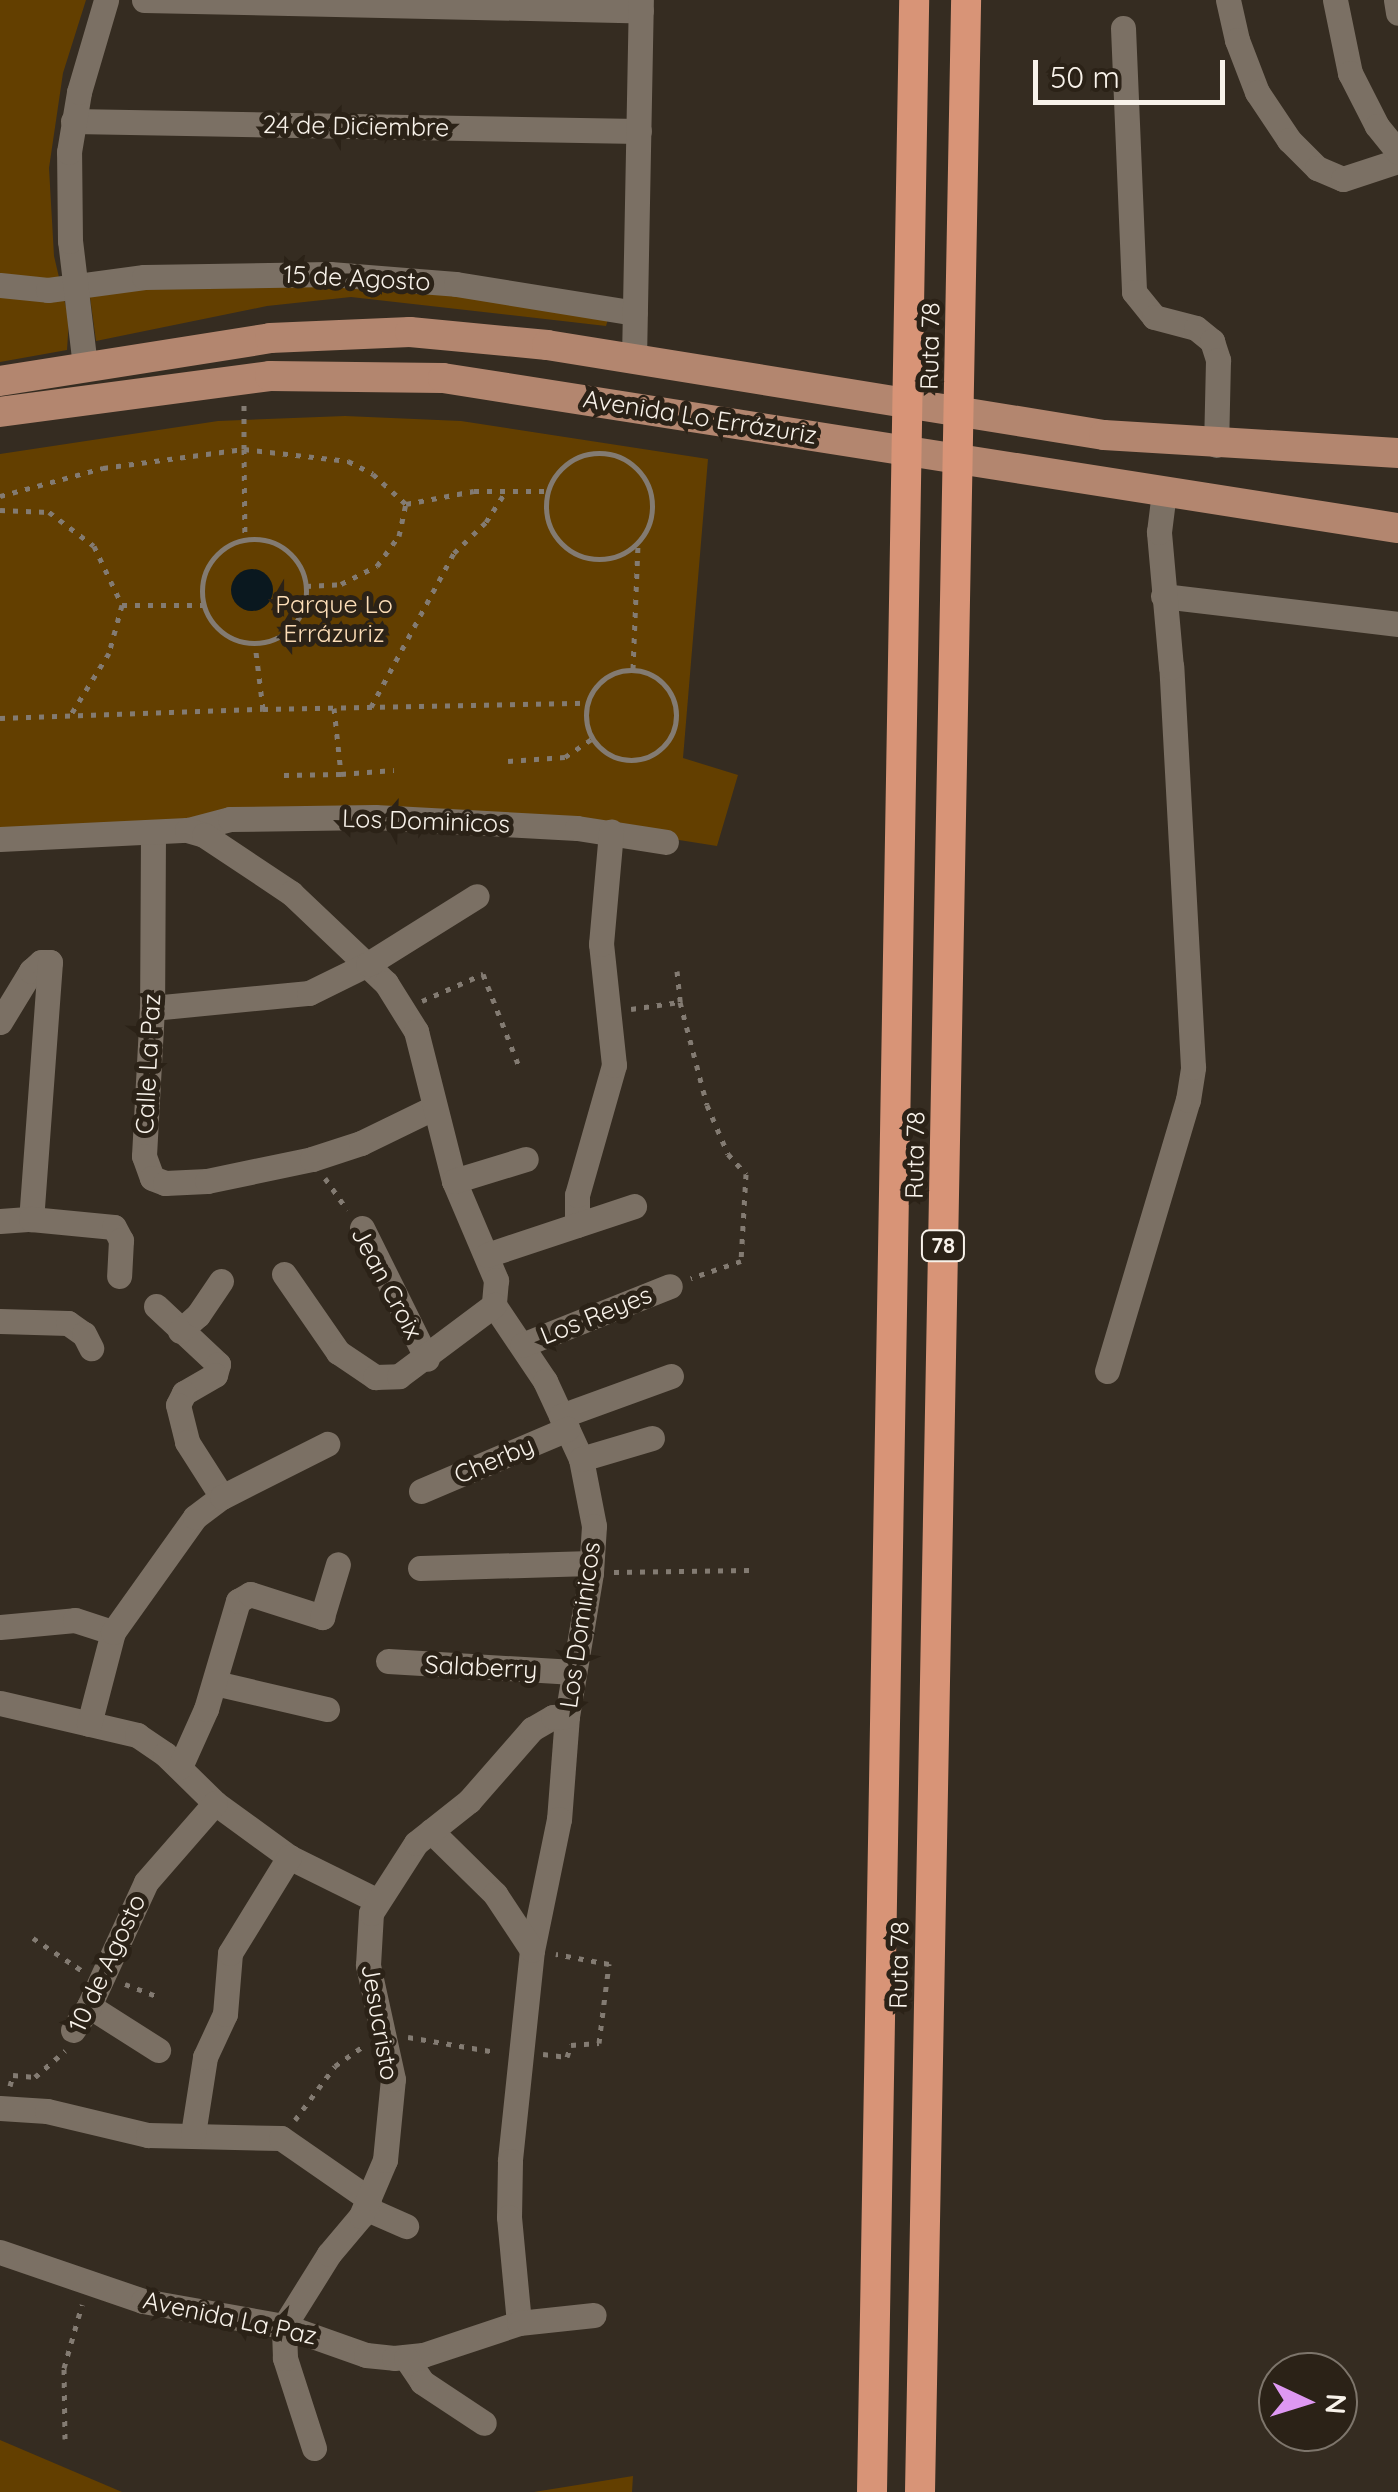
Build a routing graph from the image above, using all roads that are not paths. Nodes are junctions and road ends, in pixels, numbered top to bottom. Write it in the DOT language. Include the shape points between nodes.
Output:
graph roads {
  1 [pos="106,0"];
  2 [pos="144,0"];
  3 [pos="914,0"];
  4 [pos="966,0"];
  5 [pos="1228,0"];
  6 [pos="1335,0"];
  7 [pos="1396,0"];
  8 [pos="641,5"];
  9 [pos="1398,14"];
  10 [pos="1123,28"];
  11 [pos="73,121"];
  12 [pos="639,132"];
  13 [pos="1398,152"];
  14 [pos="1398,161"];
  15 [pos="0,286"];
  16 [pos="76,288"];
  17 [pos="635,314"];
  18 [pos="634,359"];
  19 [pos="85,366"];
  20 [pos="0,380"];
  21 [pos="0,412"];
  22 [pos="1216,445"];
  23 [pos="1398,452"];
  24 [pos="1164,492"];
  25 [pos="1398,528"];
  26 [pos="1163,596"];
  27 [pos="1398,624"];
  28 [pos="187,830"];
  29 [pos="610,832"];
  30 [pos="153,833"];
  31 [pos="0,839"];
  32 [pos="666,842"];
  33 [pos="477,896"];
  34 [pos="368,964"];
  35 [pos="152,1008"];
  36 [pos="0,1022"];
  37 [pos="432,1108"];
  38 [pos="526,1159"];
  39 [pos="454,1182"];
  40 [pos="634,1206"];
  41 [pos="31,1219"];
  42 [pos="0,1221"];
  43 [pos="576,1225"];
  44 [pos="362,1228"];
  45 [pos="487,1255"];
  46 [pos="284,1274"];
  47 [pos="119,1276"];
  48 [pos="221,1281"];
  49 [pos="670,1286"];
  50 [pos="494,1305"];
  51 [pos="156,1306"];
  52 [pos="0,1321"];
  53 [pos="180,1331"];
  54 [pos="522,1345"];
  55 [pos="91,1348"];
  56 [pos="426,1358"];
  57 [pos="1107,1371"];
  58 [pos="672,1376"];
  59 [pos="564,1422"];
  60 [pos="652,1438"];
  61 [pos="327,1444"];
  62 [pos="581,1460"];
  63 [pos="421,1492"];
  64 [pos="222,1497"];
  65 [pos="338,1564"];
  66 [pos="420,1568"];
  67 [pos="591,1568"];
  68 [pos="0,1627"];
  69 [pos="113,1632"];
  70 [pos="388,1662"];
  71 [pos="574,1672"];
  72 [pos="214,1682"];
  73 [pos="0,1703"];
  74 [pos="327,1709"];
  75 [pos="568,1716"];
  76 [pos="89,1724"];
  77 [pos="180,1767"];
  78 [pos="215,1802"];
  79 [pos="431,1831"];
  80 [pos="289,1857"];
  81 [pos="376,1900"];
  82 [pos="532,1950"];
  83 [pos="97,1988"];
  84 [pos="72,2030"];
  85 [pos="158,2050"];
  86 [pos="3,2109"];
  87 [pos="193,2134"];
  88 [pos="368,2204"];
  89 [pos="406,2226"];
  90 [pos="0,2252"];
  91 [pos="594,2314"];
  92 [pos="519,2323"];
  93 [pos="284,2326"];
  94 [pos="406,2358"];
  95 [pos="484,2423"];
  96 [pos="314,2448"];
  97 [pos="872,2492"];
  98 [pos="920,2492"];
  1 -- 11 [label="street"];
  2 -- 8 [label="street"];
  3 -- 97 [label="highway, Ruta 78 / 78"];
  4 -- 98 [label="highway, Ruta 78 / 78"];
  5 -- 14 [label="street" via="1257,92 1317,168 1343,178"];
  6 -- 13 [label="street" via="1350,73"];
  7 -- 9 [label="street"];
  8 -- 12 [label="street"];
  10 -- 22 [label="street" via="1134,292 1154,316 1196,328 1212,341 1218,360"];
  11 -- 12 [label="street, 24 de Diciembre"];
  11 -- 16 [label="street" via="69,212"];
  12 -- 17 [label="street"];
  15 -- 16 [label="street, 15 de Agosto"];
  16 -- 17 [label="street, 15 de Agosto" via="144,277 330,274 456,284"];
  16 -- 19 [label="street"];
  17 -- 18 [label="street"];
  18 -- 19 [label="main road, Avenida Lo Errázuriz" via="466,336 353,332"];
  18 -- 22 [label="main road, Avenida Lo Errázuriz" via="1104,435"];
  19 -- 20 [label="main road, Avenida Lo Errázuriz"];
  21 -- 24 [label="main road, Avenida Lo Errázuriz" via="245,378 443,378"];
  22 -- 23 [label="main road, Avenida Lo Errázuriz"];
  24 -- 25 [label="main road, Avenida Lo Errázuriz"];
  24 -- 26 [label="street"];
  26 -- 27 [label="street"];
  26 -- 57 [label="street" via="1193,1066"];
  28 -- 29 [label="street, Los Dominicos" via="230,820 375,818"];
  28 -- 30 [label="street, Los Dominicos"];
  28 -- 34 [label="street, Los Dominicos" via="260,870"];
  29 -- 32 [label="street, Los Dominicos"];
  29 -- 43 [label="street" via="601,916 614,1065 577,1195"];
  30 -- 31 [label="street, Los Dominicos"];
  30 -- 35 [label="street, Calle La Paz"];
  33 -- 34 [label="street"];
  34 -- 35 [label="street" via="295,996"];
  34 -- 37 [label="street, Los Dominicos" via="406,1008"];
  35 -- 37 [label="street, Calle La Paz" via="144,1156 152,1178 207,1181 312,1159"];
  36 -- 41 [label="street" via="30,970 50,962"];
  37 -- 39 [label="street, Los Dominicos"];
  38 -- 39 [label="street"];
  39 -- 45 [label="street, Los Dominicos"];
  40 -- 43 [label="street"];
  41 -- 42 [label="street"];
  41 -- 47 [label="street" via="114,1227 121,1240"];
  43 -- 45 [label="street"];
  44 -- 56 [label="street, Jean Croix"];
  45 -- 50 [label="street, Los Dominicos" via="496,1280"];
  46 -- 56 [label="street" via="338,1352 375,1378 399,1376"];
  48 -- 53 [label="street"];
  49 -- 54 [label="street, Los Reyes"];
  50 -- 54 [label="street, Los Dominicos"];
  50 -- 56 [label="street"];
  51 -- 53 [label="street"];
  52 -- 55 [label="street" via="68,1323"];
  53 -- 64 [label="street" via="218,1364 215,1375 184,1393 178,1405 187,1442"];
  54 -- 59 [label="street, Los Dominicos"];
  58 -- 59 [label="street, Cherby"];
  59 -- 62 [label="street, Los Dominicos"];
  59 -- 63 [label="street, Cherby"];
  60 -- 62 [label="street"];
  61 -- 64 [label="street"];
  62 -- 67 [label="street, Los Dominicos" via="594,1526"];
  64 -- 69 [label="street" via="195,1517"];
  65 -- 72 [label="street" via="322,1617 243,1596"];
  66 -- 67 [label="street"];
  67 -- 71 [label="street, Los Dominicos"];
  68 -- 69 [label="street" via="75,1620"];
  69 -- 76 [label="street"];
  70 -- 71 [label="street, Salaberry"];
  71 -- 75 [label="street, Los Dominicos"];
  72 -- 74 [label="street"];
  72 -- 77 [label="street"];
  73 -- 76 [label="street"];
  75 -- 79 [label="street, Jesucristo" via="553,1716 532,1729 493,1777"];
  75 -- 82 [label="street, Los Dominicos" via="558,1819"];
  76 -- 77 [label="street" via="138,1735"];
  77 -- 78 [label="street"];
  78 -- 80 [label="street"];
  78 -- 83 [label="street, 10 de Agosto" via="146,1882"];
  79 -- 81 [label="street, Jesucristo"];
  79 -- 82 [label="street" via="495,1894"];
  80 -- 81 [label="street"];
  80 -- 87 [label="street" via="230,1954 226,2014 204,2057"];
  81 -- 88 [label="street, Jesucristo" via="368,1964 393,2078 392,2118 380,2180"];
  82 -- 92 [label="street, Los Dominicos" via="509,2218"];
  83 -- 84 [label="street, 10 de Agosto"];
  83 -- 85 [label="street"];
  86 -- 87 [label="street" via="47,2111 148,2135"];
  87 -- 88 [label="street" via="281,2138"];
  88 -- 89 [label="street"];
  88 -- 93 [label="street, Jesucristo"];
  90 -- 93 [label="street, Avenida La Paz" via="193,2312"];
  91 -- 92 [label="street, Avenida La Paz"];
  92 -- 94 [label="street, Avenida La Paz"];
  93 -- 94 [label="street, Avenida La Paz" via="366,2355"];
  93 -- 96 [label="street" via="286,2358"];
  94 -- 95 [label="street" via="422,2382"];
}
